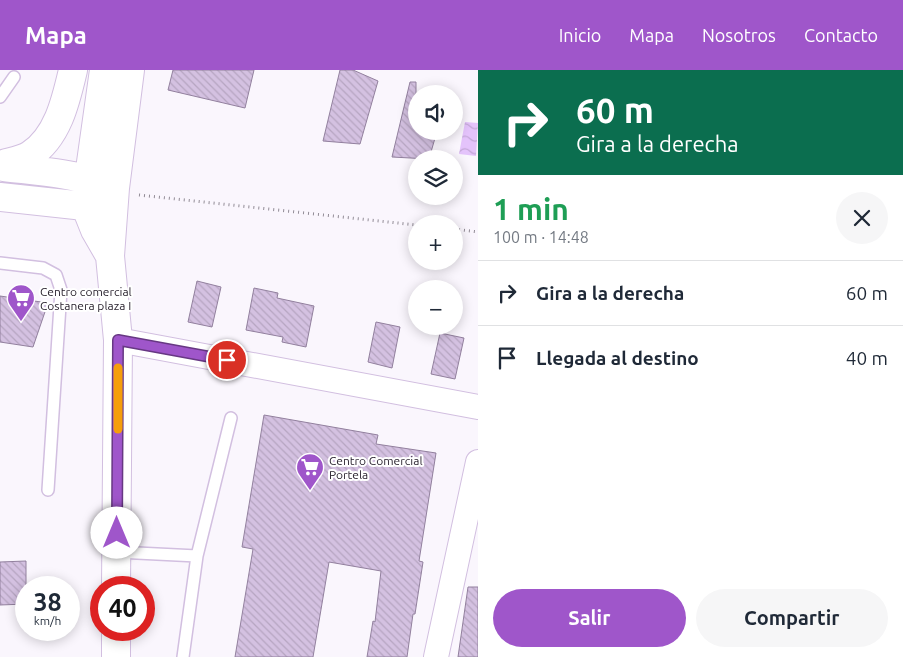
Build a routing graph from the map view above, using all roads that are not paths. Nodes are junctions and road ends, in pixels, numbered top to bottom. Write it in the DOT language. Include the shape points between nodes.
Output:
graph roads {
  1 [pos="73,70"];
  2 [pos="104,70"];
  3 [pos="130,70"];
  4 [pos="14,77"];
  5 [pos="0,98"];
  6 [pos="0,166"];
  7 [pos="86,192"];
  8 [pos="0,196"];
  9 [pos="114,196"];
  10 [pos="110,256"];
  11 [pos="0,263"];
  12 [pos="118,340"];
  13 [pos="478,407"];
  14 [pos="232,418"];
  15 [pos="478,462"];
  16 [pos="48,490"];
  17 [pos="117,552"];
  18 [pos="197,556"];
  19 [pos="116,576"];
  20 [pos="116,641"];
  21 [pos="116,657"];
  22 [pos="183,657"];
  23 [pos="436,657"];
  1 -- 6 [label="street" via="64,109 47,140 29,156"];
  2 -- 7 [label="street"];
  3 -- 9 [label="street"];
  4 -- 5 [label="lane"];
  6 -- 7 [label="street" via="62,174"];
  7 -- 8 [label="street"];
  7 -- 9 [label="street"];
  7 -- 10 [label="street" via="95,230"];
  9 -- 10 [label="street"];
  10 -- 12 [label="street"];
  11 -- 16 [label="lane" via="42,268 56,275 61,290"];
  12 -- 13 [label="street"];
  12 -- 17 [label="street"];
  14 -- 18 [label="lane"];
  15 -- 23 [label="street"];
  17 -- 18 [label="lane"];
  17 -- 19 [label="street"];
  18 -- 22 [label="lane"];
  20 -- 21 [label="street"];
}
